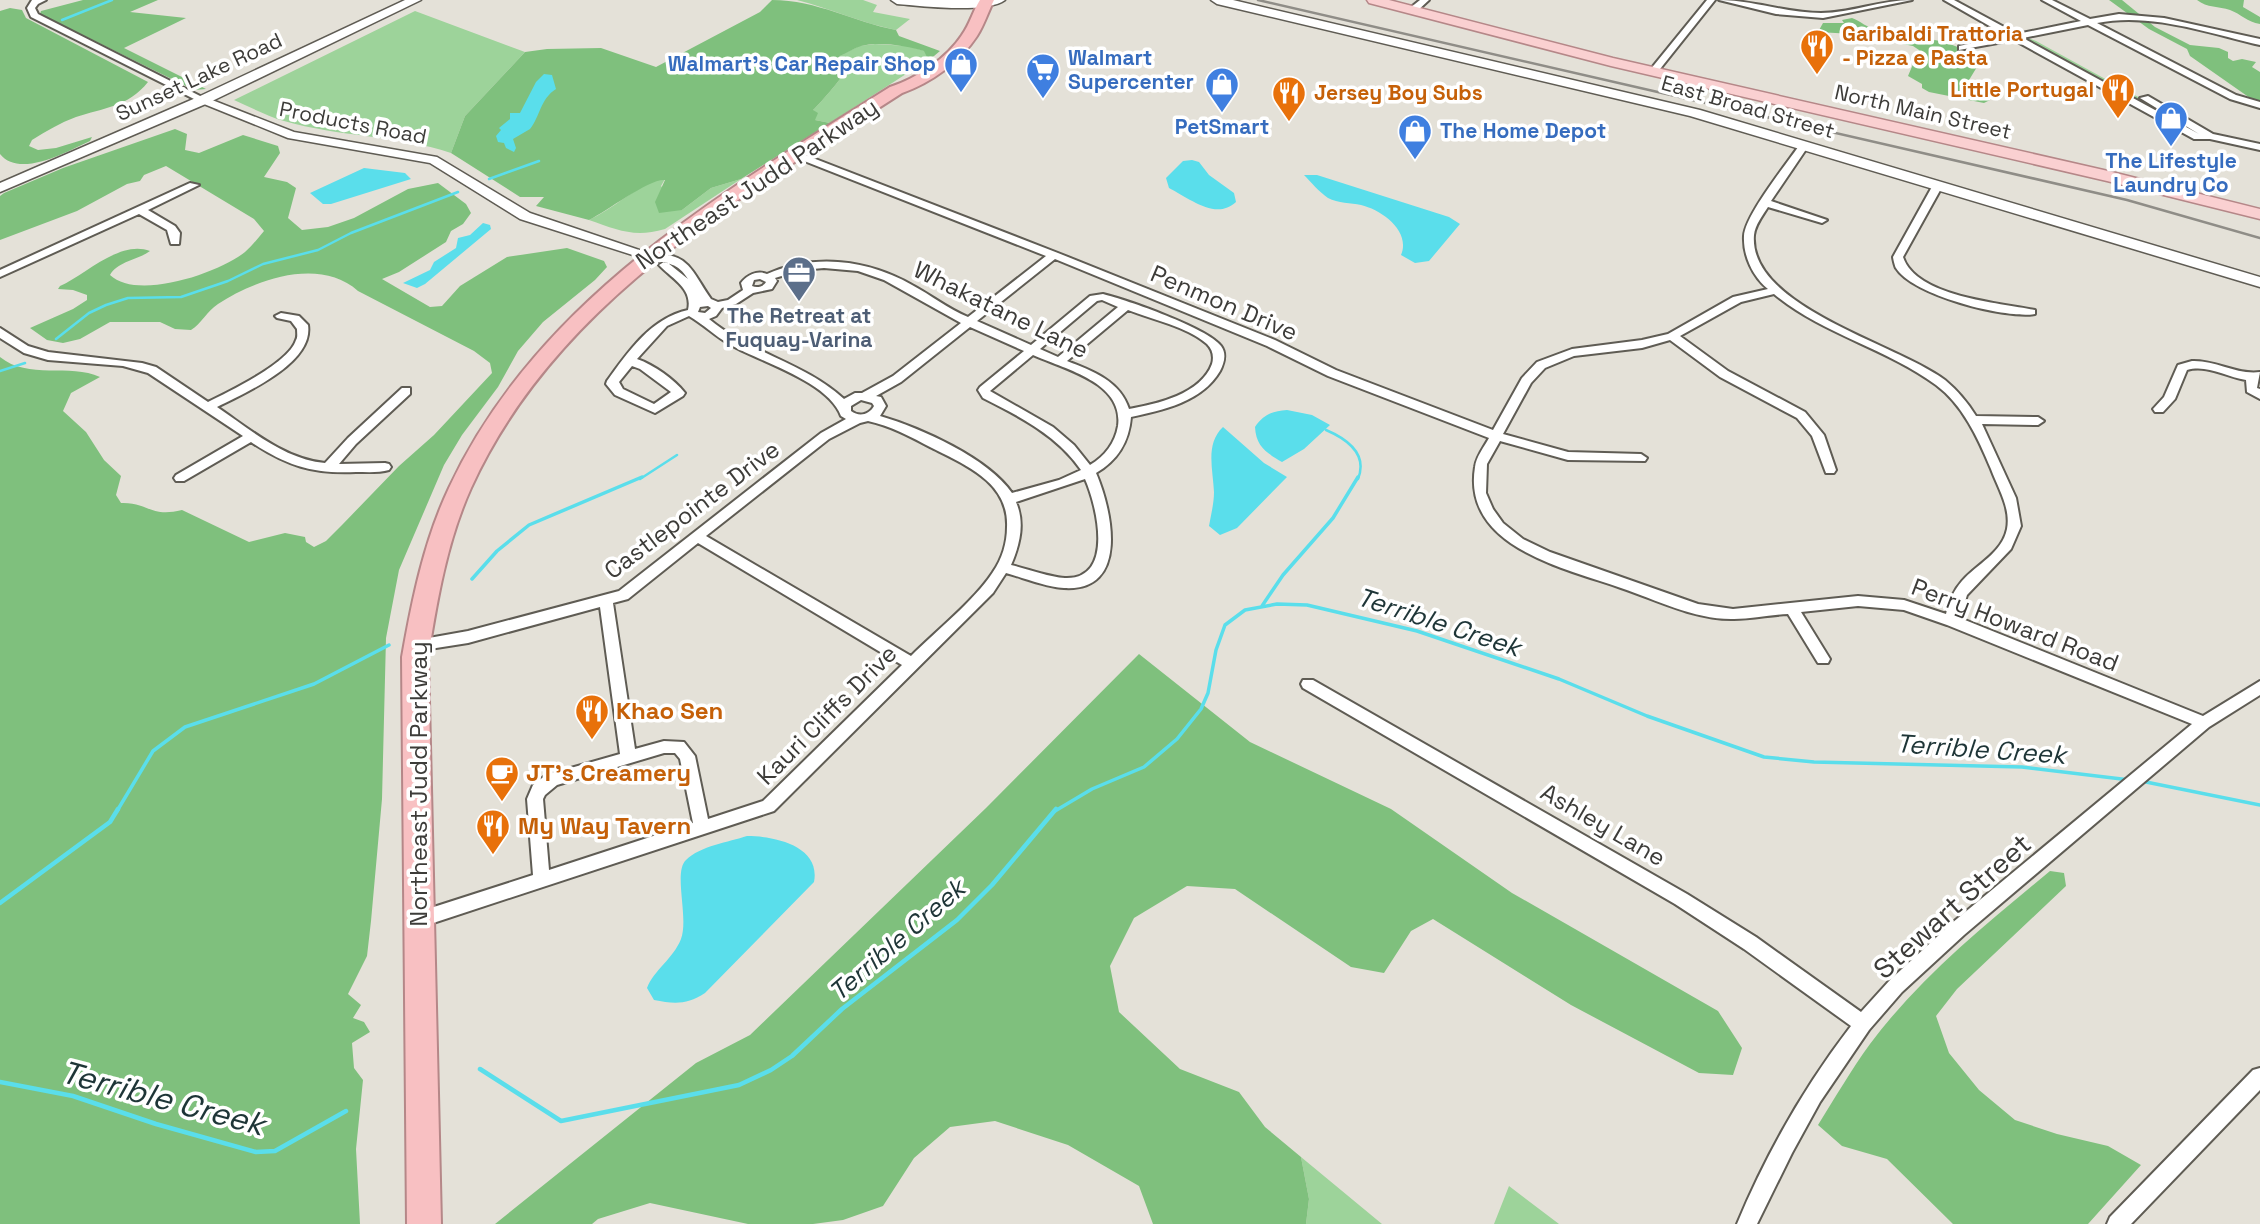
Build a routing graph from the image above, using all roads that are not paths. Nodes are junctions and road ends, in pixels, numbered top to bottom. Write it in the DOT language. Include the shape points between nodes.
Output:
graph roads {
  1 [pos="42,0"];
  2 [pos="415,0"];
  3 [pos="897,0"];
  4 [pos="1217,0"];
  5 [pos="1374,0"];
  6 [pos="1424,0"];
  7 [pos="1711,0"];
  8 [pos="1723,0"];
  9 [pos="1867,0"];
  10 [pos="1908,0"];
  11 [pos="1948,0"];
  12 [pos="1966,0"];
  13 [pos="2046,0"];
  14 [pos="984,1"];
  15 [pos="1877,6"];
  16 [pos="1413,10"];
  17 [pos="2087,21"];
  18 [pos="2028,34"];
  19 [pos="2014,37"];
  20 [pos="2260,42"];
  21 [pos="1962,48"];
  22 [pos="1653,72"];
  23 [pos="203,100"];
  24 [pos="2260,105"];
  25 [pos="2210,136"];
  26 [pos="1804,145"];
  27 [pos="2260,148"];
  28 [pos="797,155"];
  29 [pos="194,185"];
  30 [pos="1938,185"];
  31 [pos="0,188"];
  32 [pos="1767,203"];
  33 [pos="140,210"];
  34 [pos="2260,214"];
  35 [pos="1822,220"];
  36 [pos="175,242"];
  37 [pos="1054,255"];
  38 [pos="651,257"];
  39 [pos="0,274"];
  40 [pos="2260,282"];
  41 [pos="1774,291"];
  42 [pos="1126,306"];
  43 [pos="713,307"];
  44 [pos="695,311"];
  45 [pos="2031,312"];
  46 [pos="281,316"];
  47 [pos="969,322"];
  48 [pos="0,332"];
  49 [pos="721,335"];
  50 [pos="1672,336"];
  51 [pos="1030,349"];
  52 [pos="630,361"];
  53 [pos="1059,362"];
  54 [pos="2256,377"];
  55 [pos="897,379"];
  56 [pos="822,387"];
  57 [pos="405,391"];
  58 [pos="2260,395"];
  59 [pos="860,396"];
  60 [pos="879,405"];
  61 [pos="208,407"];
  62 [pos="2159,409"];
  63 [pos="853,414"];
  64 [pos="1125,414"];
  65 [pos="1975,420"];
  66 [pos="2038,421"];
  67 [pos="902,427"];
  68 [pos="252,436"];
  69 [pos="1496,436"];
  70 [pos="1641,457"];
  71 [pos="385,467"];
  72 [pos="328,468"];
  73 [pos="1830,471"];
  74 [pos="1089,472"];
  75 [pos="180,478"];
  76 [pos="1008,499"];
  77 [pos="697,537"];
  78 [pos="1005,568"];
  79 [pos="606,601"];
  80 [pos="1793,609"];
  81 [pos="1952,621"];
  82 [pos="417,645"];
  83 [pos="1823,659"];
  84 [pos="911,663"];
  85 [pos="1308,684"];
  86 [pos="2260,687"];
  87 [pos="2204,723"];
  88 [pos="628,757"];
  89 [pos="702,829"];
  90 [pos="542,881"];
  91 [pos="418,920"];
  92 [pos="1863,1024"];
  93 [pos="2260,1077"];
  94 [pos="424,1224"];
  95 [pos="1747,1224"];
  96 [pos="2117,1224"];
  1 -- 23 [label="street, Products Road" via="31,8 34,15"];
  2 -- 23 [label="main road, Sunset Lake Road"];
  3 -- 14 [label="main road"];
  4 -- 26 [label="main road, East Broad Street" via="1618,93"];
  5 -- 16 [label="main road, North Main Street"];
  6 -- 16 [label="street"];
  7 -- 22 [label="street"];
  8 -- 15 [label="street" via="1802,16"];
  9 -- 15 [label="street"];
  10 -- 15 [label="street"];
  11 -- 19 [label="street"];
  12 -- 18 [label="street"];
  13 -- 17 [label="street"];
  14 -- 28 [label="highway, Northeast Judd Parkway" via="943,52 896,85 896,90"];
  16 -- 22 [label="main road, North Main Street"];
  17 -- 18 [label="street"];
  17 -- 20 [label="street" via="2149,18"];
  17 -- 24 [label="street" via="2233,97"];
  18 -- 19 [label="street"];
  18 -- 25 [label="street"];
  19 -- 21 [label="street"];
  19 -- 25 [label="street" via="2197,137"];
  22 -- 34 [label="main road, North Main Street"];
  23 -- 31 [label="main road, Sunset Lake Road"];
  23 -- 38 [label="street, Products Road" via="292,135 440,163 525,216"];
  25 -- 27 [label="street"];
  26 -- 30 [label="main road, East Broad Street"];
  26 -- 32 [label="street"];
  28 -- 37 [label="street, Penmon Drive"];
  28 -- 38 [label="highway, Northeast Judd Parkway" via="681,230"];
  29 -- 33 [label="street"];
  30 -- 40 [label="main road, East Broad Street"];
  30 -- 45 [label="street" via="1898,257 1900,267 1923,285 1988,307"];
  32 -- 35 [label="street"];
  32 -- 41 [label="street" via="1751,227 1748,244 1758,271"];
  33 -- 36 [label="street" via="171,228"];
  33 -- 39 [label="street"];
  37 -- 47 [label="street"];
  37 -- 69 [label="street, Penmon Drive" via="1271,343 1332,373"];
  38 -- 43 [label="street" via="664,257 688,269"];
  38 -- 44 [label="street" via="684,278 693,291"];
  38 -- 82 [label="highway, Northeast Judd Parkway" via="583,314 530,373 491,428 460,488 428,581"];
  41 -- 50 [label="street, Perry Howard Road" via="1737,299"];
  41 -- 65 [label="street" via="1811,316 1923,371 1951,392"];
  42 -- 51 [label="street" via="1094,298"];
  42 -- 53 [label="street"];
  42 -- 64 [label="street" via="1212,342 1221,356 1210,376 1185,397"];
  43 -- 44 [label="street"];
  43 -- 47 [label="street, Whakatane Lane" via="768,287 769,277 783,271 816,265 857,267 911,289"];
  43 -- 49 [label="street" via="712,318"];
  44 -- 49 [label="street"];
  44 -- 52 [label="street" via="667,320"];
  46 -- 61 [label="street" via="293,318 303,327 303,341 294,354"];
  47 -- 51 [label="street, Whakatane Lane"];
  47 -- 55 [label="street"];
  48 -- 61 [label="street" via="29,351 49,356 144,367"];
  49 -- 56 [label="street"];
  50 -- 69 [label="street, Perry Howard Road" via="1572,352 1541,365 1526,381"];
  50 -- 73 [label="street" via="1724,373 1801,415 1818,435"];
  51 -- 53 [label="street, Whakatane Lane"];
  51 -- 74 [label="street" via="984,392 1044,426"];
  52 -- 52 [label="street" via="613,381 613,388 647,408 655,409 677,396 677,390"];
  53 -- 64 [label="street, Whakatane Lane" via="1104,383 1119,398"];
  54 -- 58 [label="street" via="2251,389"];
  54 -- 62 [label="street" via="2193,362 2182,368 2169,399"];
  55 -- 59 [label="street"];
  55 -- 60 [label="street"];
  56 -- 59 [label="street"];
  56 -- 63 [label="street"];
  57 -- 72 [label="street"];
  59 -- 60 [label="street"];
  59 -- 63 [label="street"];
  60 -- 63 [label="street"];
  60 -- 67 [label="street"];
  61 -- 68 [label="street"];
  63 -- 67 [label="street"];
  63 -- 77 [label="street, Castlepointe Drive"];
  64 -- 74 [label="street" via="1123,437 1116,450"];
  65 -- 66 [label="street"];
  65 -- 81 [label="street" via="2011,503 2014,525 2006,548 1962,592"];
  67 -- 76 [label="street" via="981,468"];
  68 -- 72 [label="street" via="292,461"];
  68 -- 75 [label="street"];
  69 -- 70 [label="street, Penmon Drive" via="1568,456"];
  69 -- 80 [label="street, Perry Howard Road" via="1481,464 1480,493 1493,519 1518,542 1697,609 1733,614"];
  71 -- 72 [label="street"];
  74 -- 76 [label="street"];
  74 -- 78 [label="street" via="1099,493 1104,535 1104,553 1096,575 1073,584"];
  76 -- 78 [label="street, Kauri Cliffs Drive" via="1014,531"];
  77 -- 79 [label="street, Castlepointe Drive" via="631,590"];
  77 -- 84 [label="street"];
  78 -- 84 [label="street, Kauri Cliffs Drive"];
  79 -- 82 [label="street, Castlepointe Drive" via="468,637"];
  79 -- 88 [label="street"];
  80 -- 81 [label="street, Perry Howard Road" via="1890,602"];
  80 -- 83 [label="street"];
  81 -- 87 [label="street, Perry Howard Road"];
  82 -- 91 [label="highway, Northeast Judd Parkway"];
  84 -- 89 [label="street, Kauri Cliffs Drive" via="768,806"];
  85 -- 92 [label="street, Ashley Lane" via="1670,892"];
  86 -- 87 [label="street, Stewart Street"];
  87 -- 92 [label="street, Stewart Street" via="1958,929"];
  88 -- 89 [label="street" via="670,746 684,750"];
  88 -- 90 [label="street" via="552,780 539,790 535,817"];
  89 -- 90 [label="street, Kauri Cliffs Drive"];
  90 -- 91 [label="street, Kauri Cliffs Drive"];
  91 -- 94 [label="highway, Northeast Judd Parkway"];
  92 -- 95 [label="street, Stewart Street" via="1799,1123"];
  93 -- 96 [label="street"];
}
